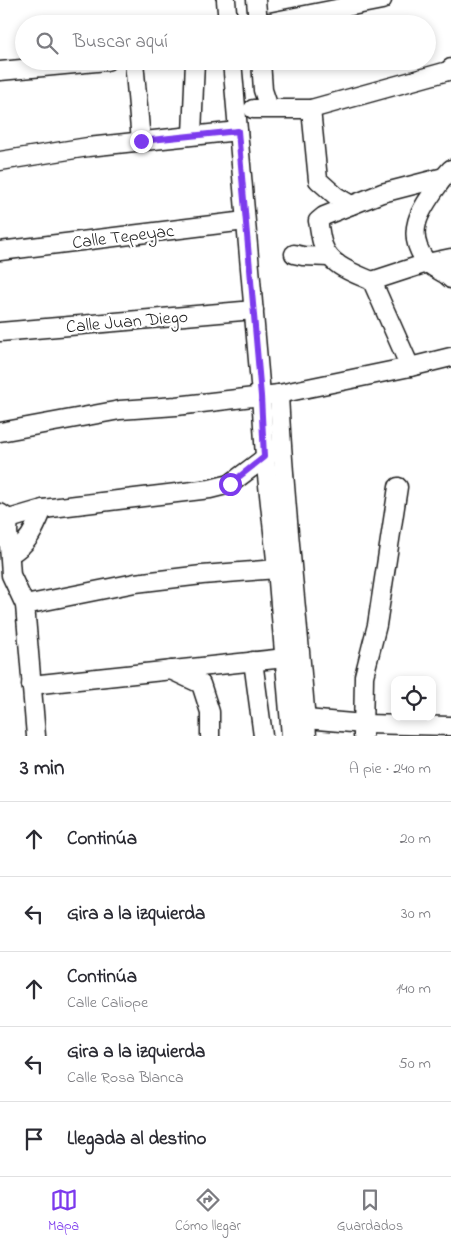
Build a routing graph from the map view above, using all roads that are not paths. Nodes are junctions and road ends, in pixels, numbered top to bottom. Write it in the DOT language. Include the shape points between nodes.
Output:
graph roads {
  1 [pos="226,0"];
  2 [pos="256,0"];
  3 [pos="374,1"];
  4 [pos="227,15"];
  5 [pos="258,15"];
  6 [pos="304,15"];
  7 [pos="451,68"];
  8 [pos="15,70"];
  9 [pos="135,70"];
  10 [pos="195,70"];
  11 [pos="233,70"];
  12 [pos="262,70"];
  13 [pos="0,71"];
  14 [pos="311,109"];
  15 [pos="238,131"];
  16 [pos="192,135"];
  17 [pos="141,141"];
  18 [pos="0,160"];
  19 [pos="447,173"];
  20 [pos="351,205"];
  21 [pos="245,221"];
  22 [pos="0,251"];
  23 [pos="294,254"];
  24 [pos="329,256"];
  25 [pos="451,258"];
  26 [pos="427,263"];
  27 [pos="451,279"];
  28 [pos="372,281"];
  29 [pos="254,310"];
  30 [pos="0,332"];
  31 [pos="451,357"];
  32 [pos="410,368"];
  33 [pos="279,394"];
  34 [pos="261,396"];
  35 [pos="0,432"];
  36 [pos="281,446"];
  37 [pos="264,457"];
  38 [pos="398,487"];
  39 [pos="43,509"];
  40 [pos="4,516"];
  41 [pos="10,554"];
  42 [pos="277,569"];
  43 [pos="6,577"];
  44 [pos="25,606"];
  45 [pos="285,658"];
  46 [pos="253,661"];
  47 [pos="171,670"];
  48 [pos="31,685"];
  49 [pos="451,726"];
  50 [pos="307,728"];
  51 [pos="364,730"];
  52 [pos="426,731"];
  53 [pos="36,736"];
  54 [pos="210,736"];
  55 [pos="263,736"];
  56 [pos="291,736"];
  1 -- 4 [label="street"];
  2 -- 5 [label="street"];
  3 -- 6 [label="street"];
  7 -- 14 [label="street"];
  8 -- 13 [label="street"];
  9 -- 17 [label="street"];
  10 -- 16 [label="street"];
  11 -- 15 [label="street"];
  12 -- 14 [label="street" via="261,108"];
  14 -- 20 [label="street" via="318,180"];
  15 -- 16 [label="street"];
  15 -- 21 [label="street"];
  16 -- 17 [label="street"];
  17 -- 18 [label="street"];
  19 -- 20 [label="street"];
  19 -- 26 [label="street" via="418,215 417,243"];
  20 -- 24 [label="street" via="318,221 323,246"];
  21 -- 22 [label="street, Calle Tepeyac"];
  21 -- 29 [label="street"];
  23 -- 24 [label="street"];
  24 -- 28 [label="street" via="338,266"];
  25 -- 26 [label="street"];
  26 -- 27 [label="street"];
  26 -- 28 [label="street"];
  28 -- 32 [label="street"];
  29 -- 30 [label="street, Calle Juan Diego"];
  29 -- 34 [label="street"];
  31 -- 32 [label="street"];
  32 -- 33 [label="street"];
  33 -- 34 [label="street"];
  33 -- 36 [label="street"];
  34 -- 35 [label="street" via="120,410"];
  34 -- 37 [label="street"];
  36 -- 37 [label="street"];
  36 -- 50 [label="street"];
  37 -- 39 [label="street" via="230,484 210,489"];
  37 -- 42 [label="street"];
  38 -- 51 [label="street" via="377,625 364,676"];
  39 -- 40 [label="street"];
  39 -- 41 [label="street" via="32,533 20,548"];
  40 -- 41 [label="street"];
  41 -- 43 [label="street"];
  42 -- 44 [label="street" via="135,583"];
  42 -- 45 [label="street"];
  43 -- 44 [label="street"];
  44 -- 48 [label="street"];
  45 -- 46 [label="street"];
  45 -- 56 [label="street"];
  46 -- 47 [label="street"];
  46 -- 55 [label="street"];
  47 -- 48 [label="street"];
  47 -- 54 [label="street" via="201,684 210,712"];
  48 -- 53 [label="street"];
  49 -- 52 [label="street"];
  50 -- 51 [label="street"];
  51 -- 52 [label="street"];
}
